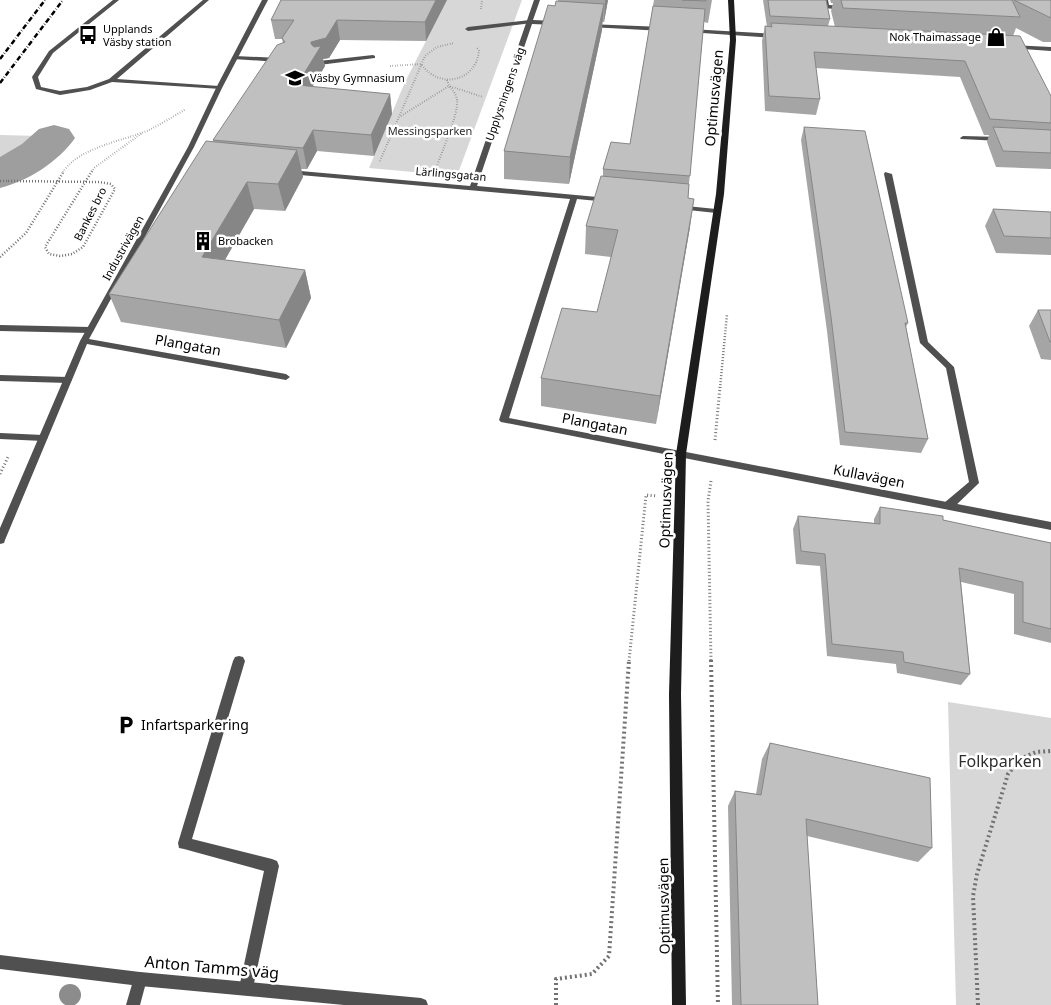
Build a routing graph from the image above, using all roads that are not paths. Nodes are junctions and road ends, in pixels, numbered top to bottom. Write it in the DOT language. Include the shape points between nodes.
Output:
graph roads {
  1 [pos="116,0"];
  2 [pos="206,0"];
  3 [pos="265,0"];
  4 [pos="537,0"];
  5 [pos="731,0"];
  6 [pos="826,3"];
  7 [pos="855,8"];
  8 [pos="828,15"];
  9 [pos="530,22"];
  10 [pos="568,24"];
  11 [pos="587,25"];
  12 [pos="468,29"];
  13 [pos="674,30"];
  14 [pos="683,30"];
  15 [pos="732,33"];
  16 [pos="787,36"];
  17 [pos="1002,47"];
  18 [pos="1051,49"];
  19 [pos="374,57"];
  20 [pos="235,58"];
  21 [pos="284,61"];
  22 [pos="319,63"];
  23 [pos="111,80"];
  24 [pos="219,88"];
  25 [pos="963,138"];
  26 [pos="1012,140"];
  27 [pos="276,171"];
  28 [pos="888,174"];
  29 [pos="473,187"];
  30 [pos="574,197"];
  31 [pos="612,201"];
  32 [pos="669,206"];
  33 [pos="716,211"];
  34 [pos="0,328"];
  35 [pos="90,330"];
  36 [pos="84,341"];
  37 [pos="286,377"];
  38 [pos="0,378"];
  39 [pos="68,380"];
  40 [pos="0,436"];
  41 [pos="43,438"];
  42 [pos="681,454"];
  43 [pos="948,506"];
  44 [pos="1051,526"];
  45 [pos="0,540"];
  46 [pos="239,661"];
  47 [pos="0,962"];
  48 [pos="140,979"];
  49 [pos="246,988"];
  50 [pos="386,1003"];
  51 [pos="133,1005"];
  52 [pos="420,1005"];
  53 [pos="679,1005"];
  1 -- 23 [label="street" via="51,52 34,77 38,88 60,93 88,89"];
  2 -- 23 [label="street"];
  3 -- 20 [label="street, Industrivägen"];
  4 -- 9 [label="street, Upplysningens väg"];
  5 -- 15 [label="street, Optimusvägen"];
  6 -- 7 [label="street"];
  6 -- 8 [label="street"];
  9 -- 10 [label="street"];
  9 -- 12 [label="street"];
  9 -- 29 [label="street, Upplysningens väg"];
  11 -- 13 [label="street"];
  14 -- 15 [label="street"];
  15 -- 16 [label="street"];
  15 -- 33 [label="street, Optimusvägen" via="721,184"];
  17 -- 18 [label="street"];
  19 -- 22 [label="street"];
  20 -- 21 [label="street"];
  20 -- 24 [label="street, Industrivägen"];
  23 -- 24 [label="street"];
  24 -- 35 [label="street, Industrivägen" via="187,162"];
  25 -- 26 [label="street"];
  27 -- 29 [label="street, Lärlingsgatan"];
  28 -- 43 [label="street" via="924,343 950,367 974,483"];
  29 -- 30 [label="street, Lärlingsgatan"];
  30 -- 31 [label="street, Lärlingsgatan"];
  30 -- 42 [label="street, Plangatan" via="504,420"];
  32 -- 33 [label="street"];
  33 -- 42 [label="street, Optimusvägen"];
  34 -- 35 [label="street"];
  35 -- 36 [label="street, Industrivägen"];
  36 -- 37 [label="street, Plangatan"];
  36 -- 39 [label="street, Industrivägen"];
  38 -- 39 [label="street"];
  39 -- 41 [label="street, Industrivägen"];
  40 -- 41 [label="street"];
  41 -- 45 [label="street, Industrivägen"];
  42 -- 43 [label="street, Kullavägen"];
  42 -- 53 [label="street, Optimusvägen" via="675,694"];
  43 -- 44 [label="street, Kullavägen"];
  46 -- 49 [label="street" via="184,843 272,866"];
  47 -- 48 [label="street, Anton Tamms väg"];
  48 -- 49 [label="street, Anton Tamms väg"];
  48 -- 51 [label="street"];
  49 -- 50 [label="street, Anton Tamms väg"];
  50 -- 52 [label="street, Anton Tamms väg"];
}
